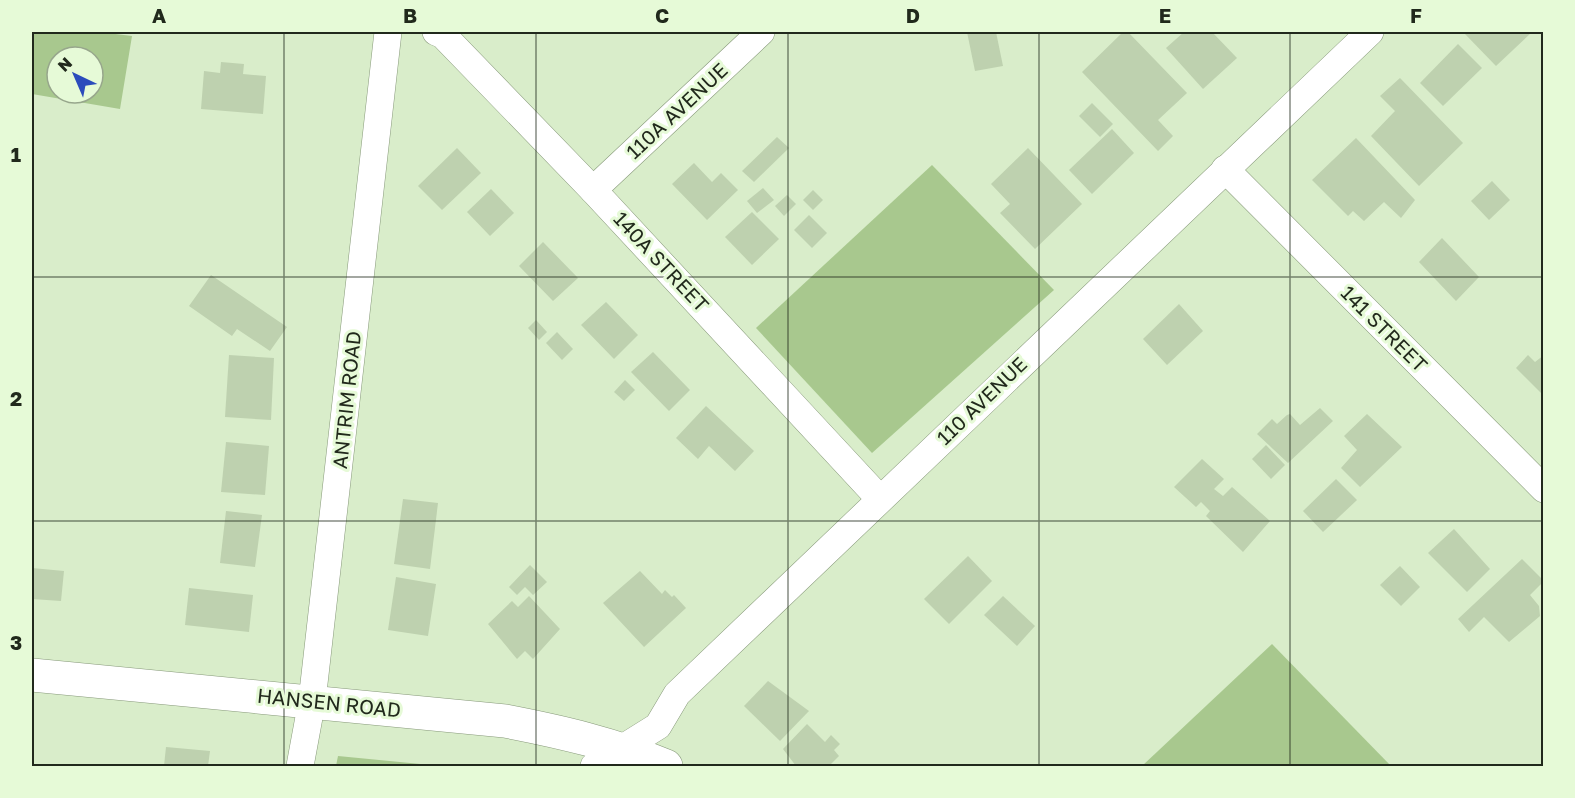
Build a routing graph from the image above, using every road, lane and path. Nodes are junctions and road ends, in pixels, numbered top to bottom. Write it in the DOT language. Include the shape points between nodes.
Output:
graph roads {
  1 [pos="388,32"];
  2 [pos="436,32"];
  3 [pos="761,32"];
  4 [pos="1370,32"];
  5 [pos="1225,169"];
  6 [pos="593,190"];
  7 [pos="1544,489"];
  8 [pos="880,499"];
  9 [pos="32,675"];
  10 [pos="312,701"];
  11 [pos="624,748"];
  12 [pos="300,766"];
  13 [pos="594,766"];
  14 [pos="666,766"];
  1 -- 10 [label="street, ANTRIM ROAD"];
  2 -- 6 [label="street, 140A STREET"];
  3 -- 6 [label="street, 110A AVENUE"];
  4 -- 5 [label="street, 110 AVENUE"];
  5 -- 7 [label="street, 141 STREET"];
  5 -- 8 [label="street, 110 AVENUE"];
  6 -- 8 [label="street, 140A STREET"];
  8 -- 11 [label="street, 110 AVENUE" via="677,694 658,726"];
  9 -- 10 [label="main road, HANSEN ROAD"];
  10 -- 11 [label="main road, HANSEN ROAD" via="505,721"];
  10 -- 12 [label="street, ANTRIM ROAD"];
  11 -- 13 [label="street, 110 AVENUE"];
  11 -- 14 [label="main road, HANSEN ROAD"];
}
